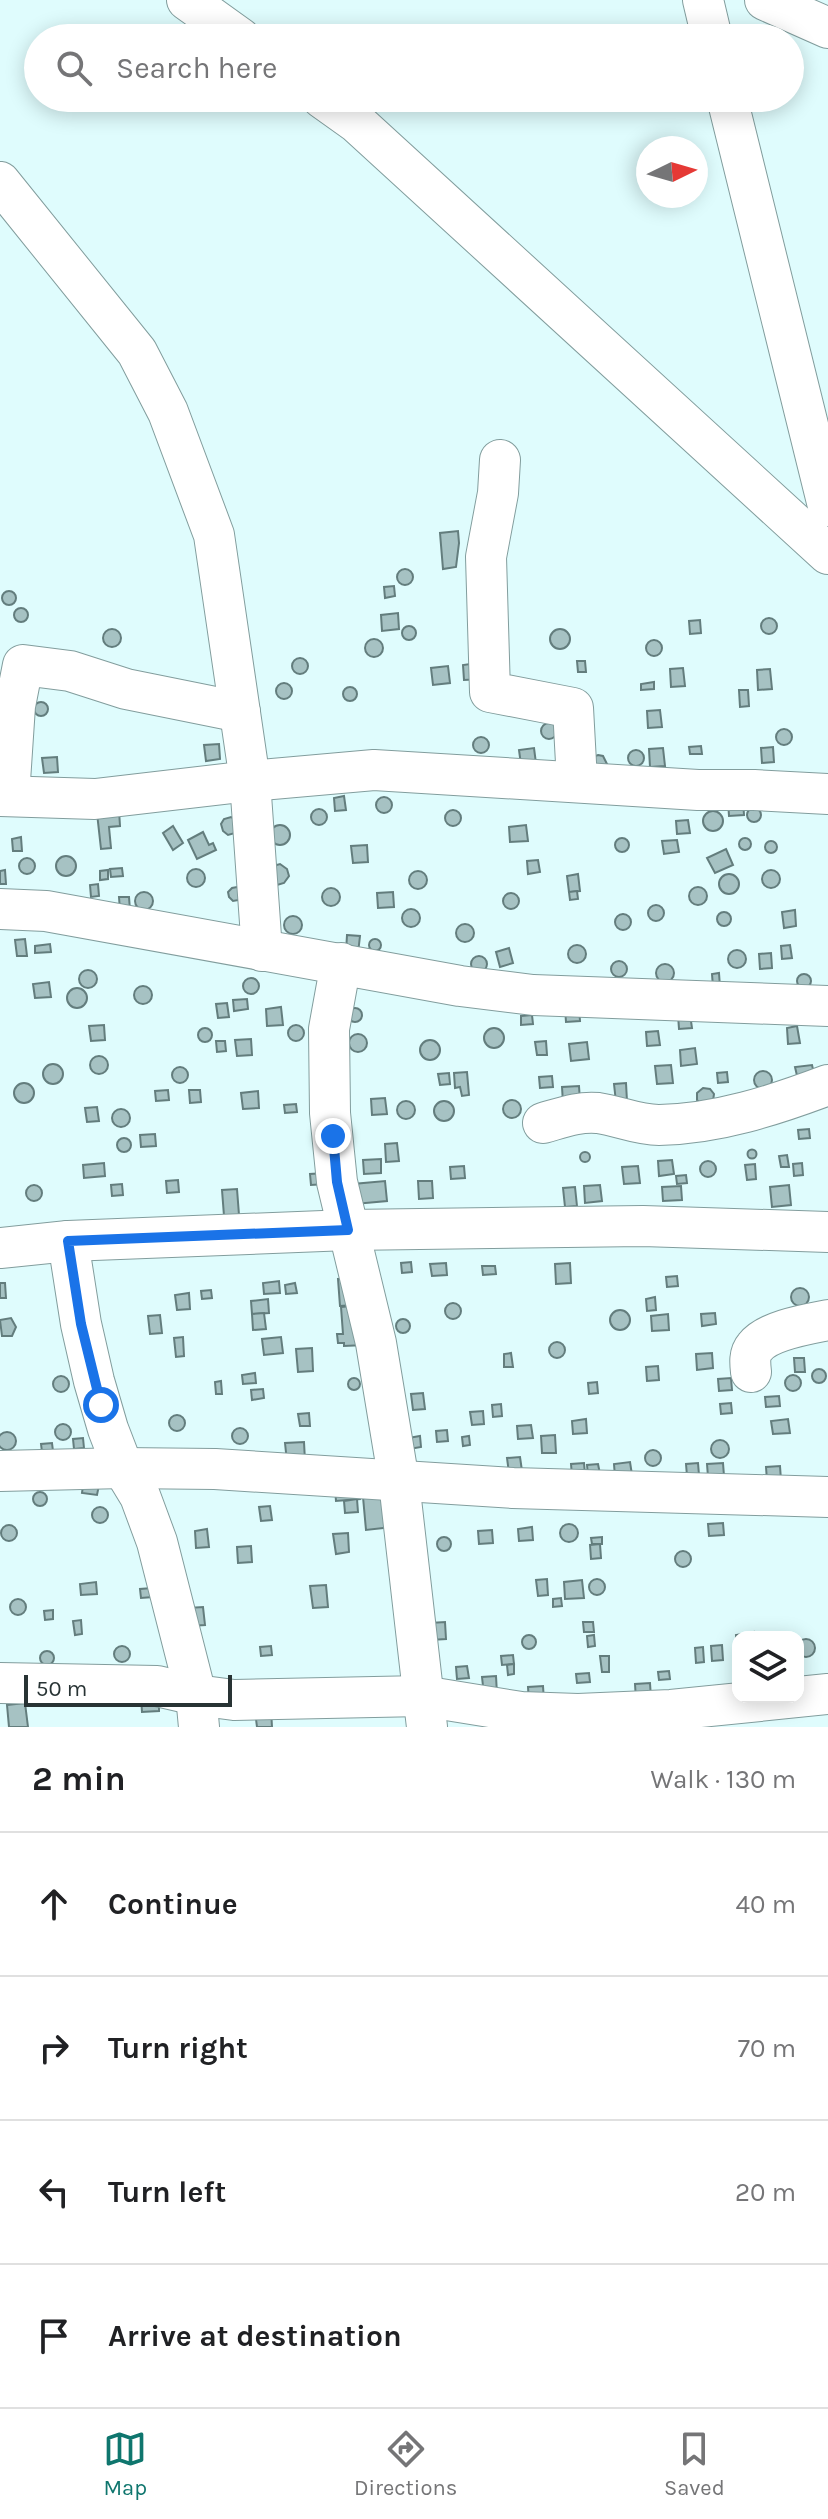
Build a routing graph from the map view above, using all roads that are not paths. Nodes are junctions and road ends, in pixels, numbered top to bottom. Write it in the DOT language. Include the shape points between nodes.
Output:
graph roads {
  1 [pos="187,0"];
  2 [pos="703,0"];
  3 [pos="765,0"];
  4 [pos="220,24"];
  5 [pos="709,24"];
  6 [pos="828,28"];
  7 [pos="340,112"];
  8 [pos="730,112"];
  9 [pos="0,182"];
  10 [pos="500,460"];
  11 [pos="828,506"];
  12 [pos="828,554"];
  13 [pos="240,712"];
  14 [pos="250,781"];
  15 [pos="577,781"];
  16 [pos="828,794"];
  17 [pos="5,796"];
  18 [pos="0,909"];
  19 [pos="262,951"];
  20 [pos="341,963"];
  21 [pos="828,1006"];
  22 [pos="828,1085"];
  23 [pos="543,1123"];
  24 [pos="348,1230"];
  25 [pos="828,1232"];
  26 [pos="68,1241"];
  27 [pos="0,1248"];
  28 [pos="828,1320"];
  29 [pos="751,1372"];
  30 [pos="123,1468"];
  31 [pos="0,1471"];
  32 [pos="399,1482"];
  33 [pos="828,1497"];
  34 [pos="0,1683"];
  35 [pos="828,1694"];
  36 [pos="198,1711"];
  37 [pos="424,1711"];
  1 -- 4 [label="street"];
  2 -- 5 [label="street"];
  3 -- 6 [label="street"];
  7 -- 12 [label="street"];
  8 -- 11 [label="street"];
  9 -- 13 [label="street" via="137,352 168,412 214,535"];
  10 -- 15 [label="street" via="486,557 490,692 573,708"];
  13 -- 14 [label="street"];
  13 -- 17 [label="street" via="126,689 70,671 23,665"];
  14 -- 15 [label="street" via="374,770"];
  14 -- 17 [label="street" via="95,799"];
  14 -- 19 [label="street"];
  15 -- 16 [label="street"];
  18 -- 19 [label="street" via="46,911"];
  19 -- 20 [label="street"];
  20 -- 21 [label="street" via="533,995"];
  20 -- 24 [label="street" via="329,1029 330,1113"];
  22 -- 23 [label="street" via="708,1120 646,1125 587,1113"];
  24 -- 25 [label="street" via="643,1226"];
  24 -- 26 [label="street"];
  24 -- 32 [label="street" via="376,1343"];
  26 -- 27 [label="street"];
  26 -- 30 [label="street" via="94,1381"];
  28 -- 29 [label="street" via="756,1345"];
  30 -- 31 [label="street"];
  30 -- 32 [label="street"];
  30 -- 36 [label="street" via="157,1542"];
  32 -- 33 [label="street"];
  32 -- 37 [label="street"];
  34 -- 36 [label="street" via="157,1686"];
  35 -- 37 [label="street" via="578,1714"];
  36 -- 37 [label="street" via="234,1700"];
}
